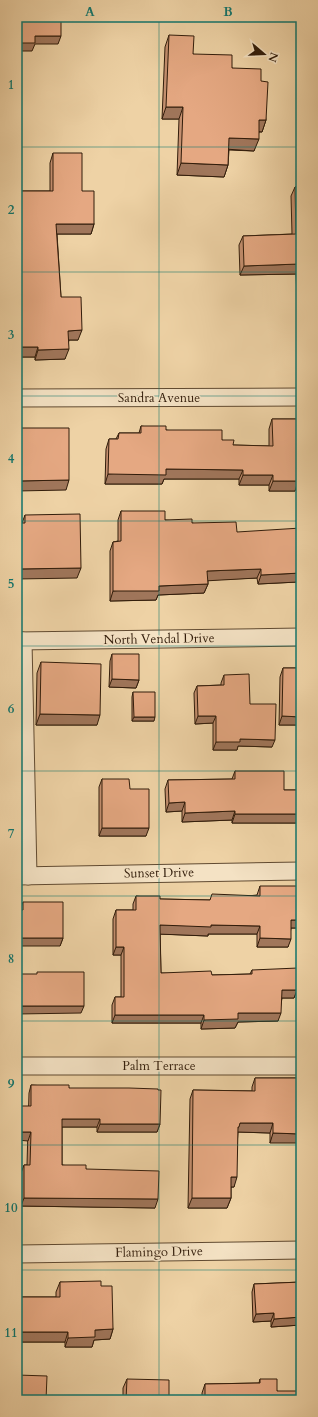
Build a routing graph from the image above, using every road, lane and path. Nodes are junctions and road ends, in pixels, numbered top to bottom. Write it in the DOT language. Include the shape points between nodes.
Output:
graph roads {
  1 [pos="301,397"];
  2 [pos="17,398"];
  3 [pos="301,637"];
  4 [pos="20,641"];
  5 [pos="301,871"];
  6 [pos="22,876"];
  7 [pos="17,1066"];
  8 [pos="301,1066"];
  9 [pos="301,1250"];
  10 [pos="17,1254"];
  1 -- 2 [label="street, Sandra Avenue"];
  3 -- 4 [label="street, North Vendal Drive"];
  4 -- 6 [label="street"];
  5 -- 6 [label="street, Sunset Drive"];
  7 -- 8 [label="street, Palm Terrace"];
  9 -- 10 [label="street, Flamingo Drive"];
}
